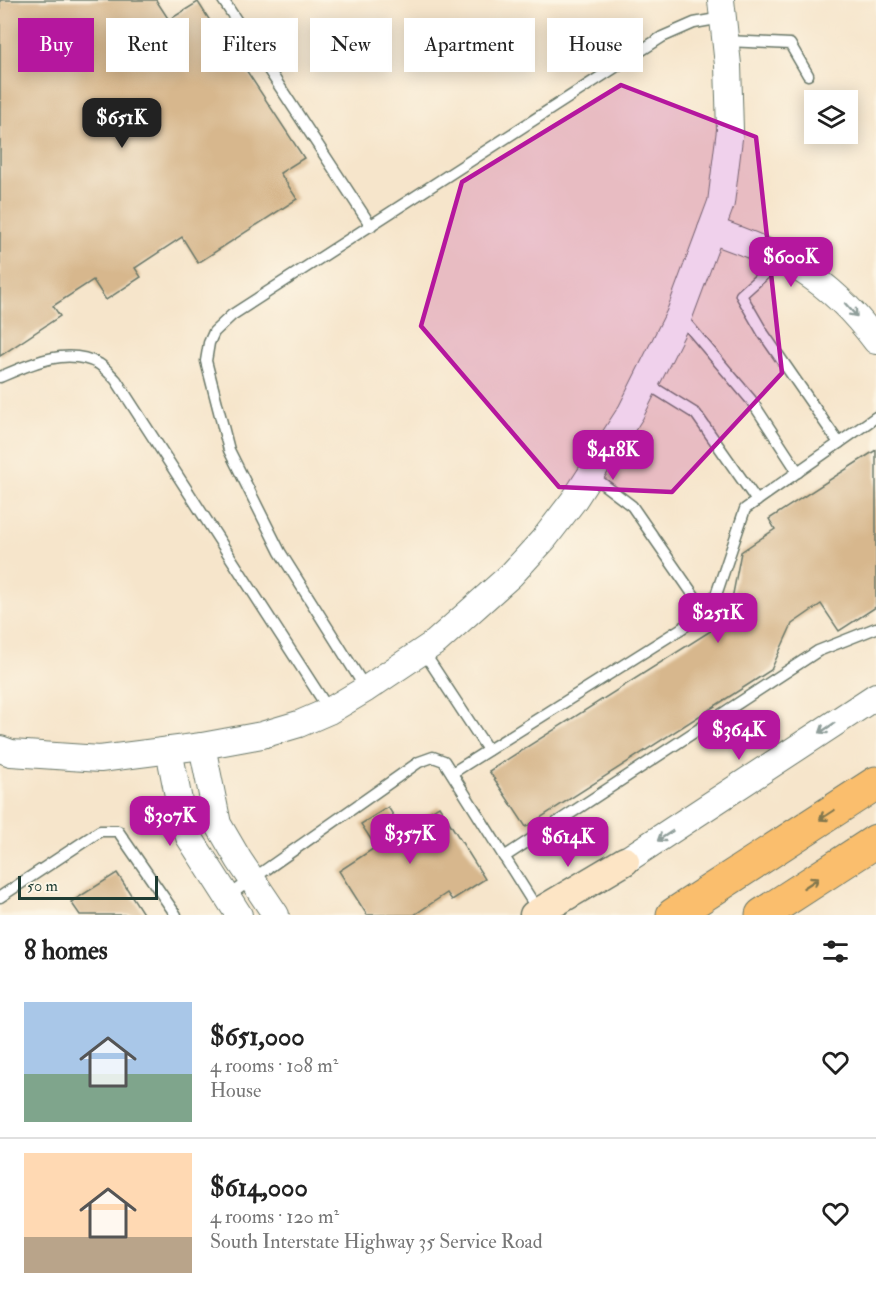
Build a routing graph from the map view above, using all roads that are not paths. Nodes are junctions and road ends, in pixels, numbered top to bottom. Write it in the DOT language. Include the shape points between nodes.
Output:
graph roads {
  1 [pos="224,0"];
  2 [pos="723,20"];
  3 [pos="808,75"];
  4 [pos="371,226"];
  5 [pos="711,230"];
  6 [pos="782,258"];
  7 [pos="679,316"];
  8 [pos="876,341"];
  9 [pos="0,377"];
  10 [pos="646,383"];
  11 [pos="876,417"];
  12 [pos="839,443"];
  13 [pos="798,472"];
  14 [pos="591,475"];
  15 [pos="756,501"];
  16 [pos="706,613"];
  17 [pos="876,628"];
  18 [pos="423,651"];
  19 [pos="366,689"];
  20 [pos="876,696"];
  21 [pos="329,711"];
  22 [pos="202,746"];
  23 [pos="0,749"];
  24 [pos="169,750"];
  25 [pos="488,750"];
  26 [pos="452,773"];
  27 [pos="876,783"];
  28 [pos="876,841"];
  29 [pos="504,857"];
  30 [pos="625,861"];
  31 [pos="253,880"];
  32 [pos="0,897"];
  33 [pos="233,906"];
  34 [pos="536,913"];
  35 [pos="176,915"];
  36 [pos="276,915"];
  37 [pos="673,915"];
  38 [pos="762,915"];
  1 -- 4 [label="lane"];
  2 -- 3 [label="lane" via="790,44"];
  2 -- 4 [label="lane" via="694,23 662,37"];
  2 -- 5 [label="street" via="730,130 721,202"];
  4 -- 19 [label="lane" via="226,320 214,332 206,361 229,450 280,552"];
  5 -- 6 [label="street"];
  5 -- 7 [label="street"];
  6 -- 8 [label="street, one-way" via="815,277"];
  6 -- 12 [label="lane" via="741,295"];
  7 -- 10 [label="street"];
  7 -- 13 [label="lane" via="751,400"];
  9 -- 21 [label="lane" via="55,357 78,356 99,365 117,380"];
  10 -- 14 [label="street"];
  10 -- 15 [label="lane" via="696,414"];
  11 -- 12 [label="lane"];
  12 -- 13 [label="lane"];
  13 -- 15 [label="lane"];
  14 -- 16 [label="lane" via="632,506"];
  14 -- 18 [label="street" via="544,539 511,575"];
  15 -- 16 [label="lane" via="745,508 714,601"];
  16 -- 25 [label="lane"];
  17 -- 29 [label="lane" via="818,651"];
  18 -- 19 [label="street"];
  18 -- 25 [label="lane"];
  19 -- 21 [label="street"];
  20 -- 30 [label="street, one-way"];
  21 -- 22 [label="street" via="262,735"];
  22 -- 24 [label="street"];
  22 -- 31 [label="street" via="218,824"];
  23 -- 24 [label="street" via="100,759"];
  24 -- 33 [label="street" via="189,837"];
  25 -- 26 [label="lane"];
  26 -- 29 [label="lane"];
  26 -- 31 [label="lane" via="444,761 433,758 419,762"];
  27 -- 37 [label="highway, one-way"];
  38 -- 28 [label="highway, one-way"];
  29 -- 34 [label="lane"];
  30 -- 34 [label="main road"];
  31 -- 33 [label="lane"];
  31 -- 36 [label="street"];
  32 -- 35 [label="lane" via="100,831 118,831"];
}
